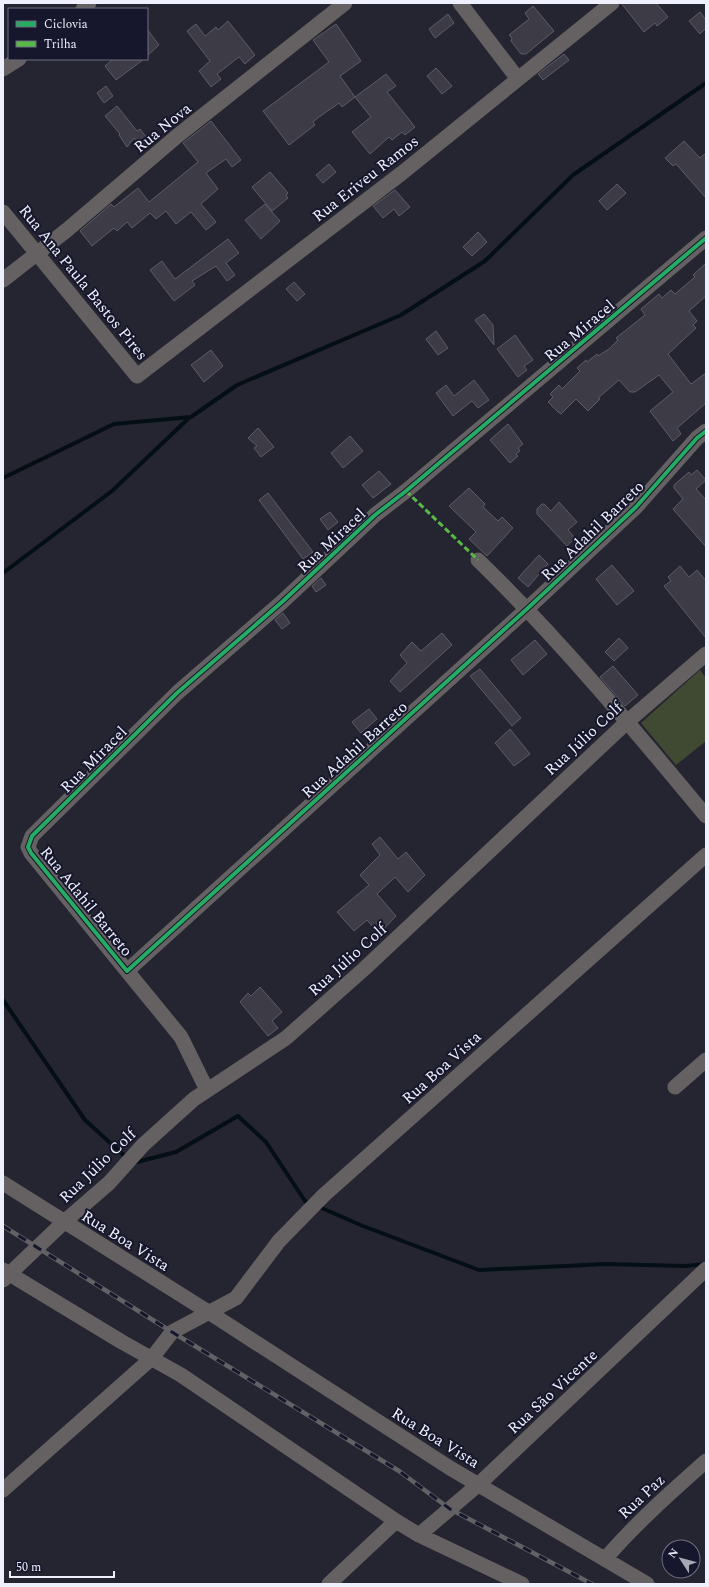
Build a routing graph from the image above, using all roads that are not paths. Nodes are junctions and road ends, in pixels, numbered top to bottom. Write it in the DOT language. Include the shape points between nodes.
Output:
graph roads {
  1 [pos="345,3"];
  2 [pos="460,3"];
  3 [pos="612,3"];
  4 [pos="17,60"];
  5 [pos="3,69"];
  6 [pos="518,79"];
  7 [pos="3,212"];
  8 [pos="706,238"];
  9 [pos="37,254"];
  10 [pos="3,280"];
  11 [pos="137,376"];
  12 [pos="706,431"];
  13 [pos="478,560"];
  14 [pos="528,608"];
  15 [pos="706,654"];
  16 [pos="628,721"];
  17 [pos="706,816"];
  18 [pos="28,847"];
  19 [pos="706,856"];
  20 [pos="127,971"];
  21 [pos="706,1060"];
  22 [pos="675,1087"];
  23 [pos="207,1090"];
  24 [pos="3,1184"];
  25 [pos="64,1222"];
  26 [pos="706,1269"];
  27 [pos="5,1274"];
  28 [pos="210,1313"];
  29 [pos="152,1358"];
  30 [pos="706,1461"];
  31 [pos="479,1484"];
  32 [pos="3,1490"];
  33 [pos="396,1521"];
  34 [pos="419,1535"];
  35 [pos="604,1559"];
  36 [pos="329,1584"];
  37 [pos="522,1584"];
  38 [pos="647,1584"];
  1 -- 9 [label="street, Rua Nova" via="176,137"];
  2 -- 6 [label="street"];
  3 -- 6 [label="street, Rua Eriveu Ramos"];
  4 -- 5 [label="street"];
  6 -- 11 [label="street, Rua Eriveu Ramos" via="402,173"];
  7 -- 9 [label="street, Rua Ana Paula Bastos Pires"];
  8 -- 18 [label="street, Rua Miracel" via="375,515 282,602 177,693 32,836"];
  9 -- 10 [label="street, Rua Nova"];
  9 -- 11 [label="street, Rua Ana Paula Bastos Pires"];
  12 -- 14 [label="street, Rua Adahil Barreto" via="636,507"];
  13 -- 14 [label="street"];
  14 -- 16 [label="street"];
  14 -- 20 [label="street, Rua Adahil Barreto"];
  15 -- 16 [label="street, Rua Júlio Colf"];
  16 -- 17 [label="street"];
  16 -- 23 [label="street, Rua Júlio Colf" via="364,969 286,1038"];
  18 -- 20 [label="street, Rua Adahil Barreto"];
  19 -- 28 [label="street, Rua Boa Vista" via="324,1195 278,1241 236,1298"];
  20 -- 23 [label="street" via="181,1037"];
  21 -- 22 [label="street"];
  23 -- 25 [label="street, Rua Júlio Colf" via="143,1144 109,1183"];
  24 -- 25 [label="street, Rua Boa Vista"];
  25 -- 27 [label="street, Rua Júlio Colf"];
  25 -- 28 [label="street, Rua Boa Vista"];
  26 -- 31 [label="street, Rua São Vicente"];
  27 -- 29 [label="street"];
  28 -- 29 [label="street, Rua Boa Vista" via="172,1332"];
  28 -- 31 [label="street, Rua Boa Vista" via="450,1468"];
  29 -- 32 [label="street, Rua Boa Vista"];
  29 -- 33 [label="street" via="236,1411"];
  30 -- 35 [label="street, Rua Paz" via="653,1508"];
  31 -- 34 [label="street, Rua São Vicente"];
  31 -- 35 [label="street, Rua Boa Vista"];
  33 -- 34 [label="street"];
  33 -- 36 [label="street"];
  34 -- 37 [label="street"];
  35 -- 38 [label="street, Rua Boa Vista"];
}
